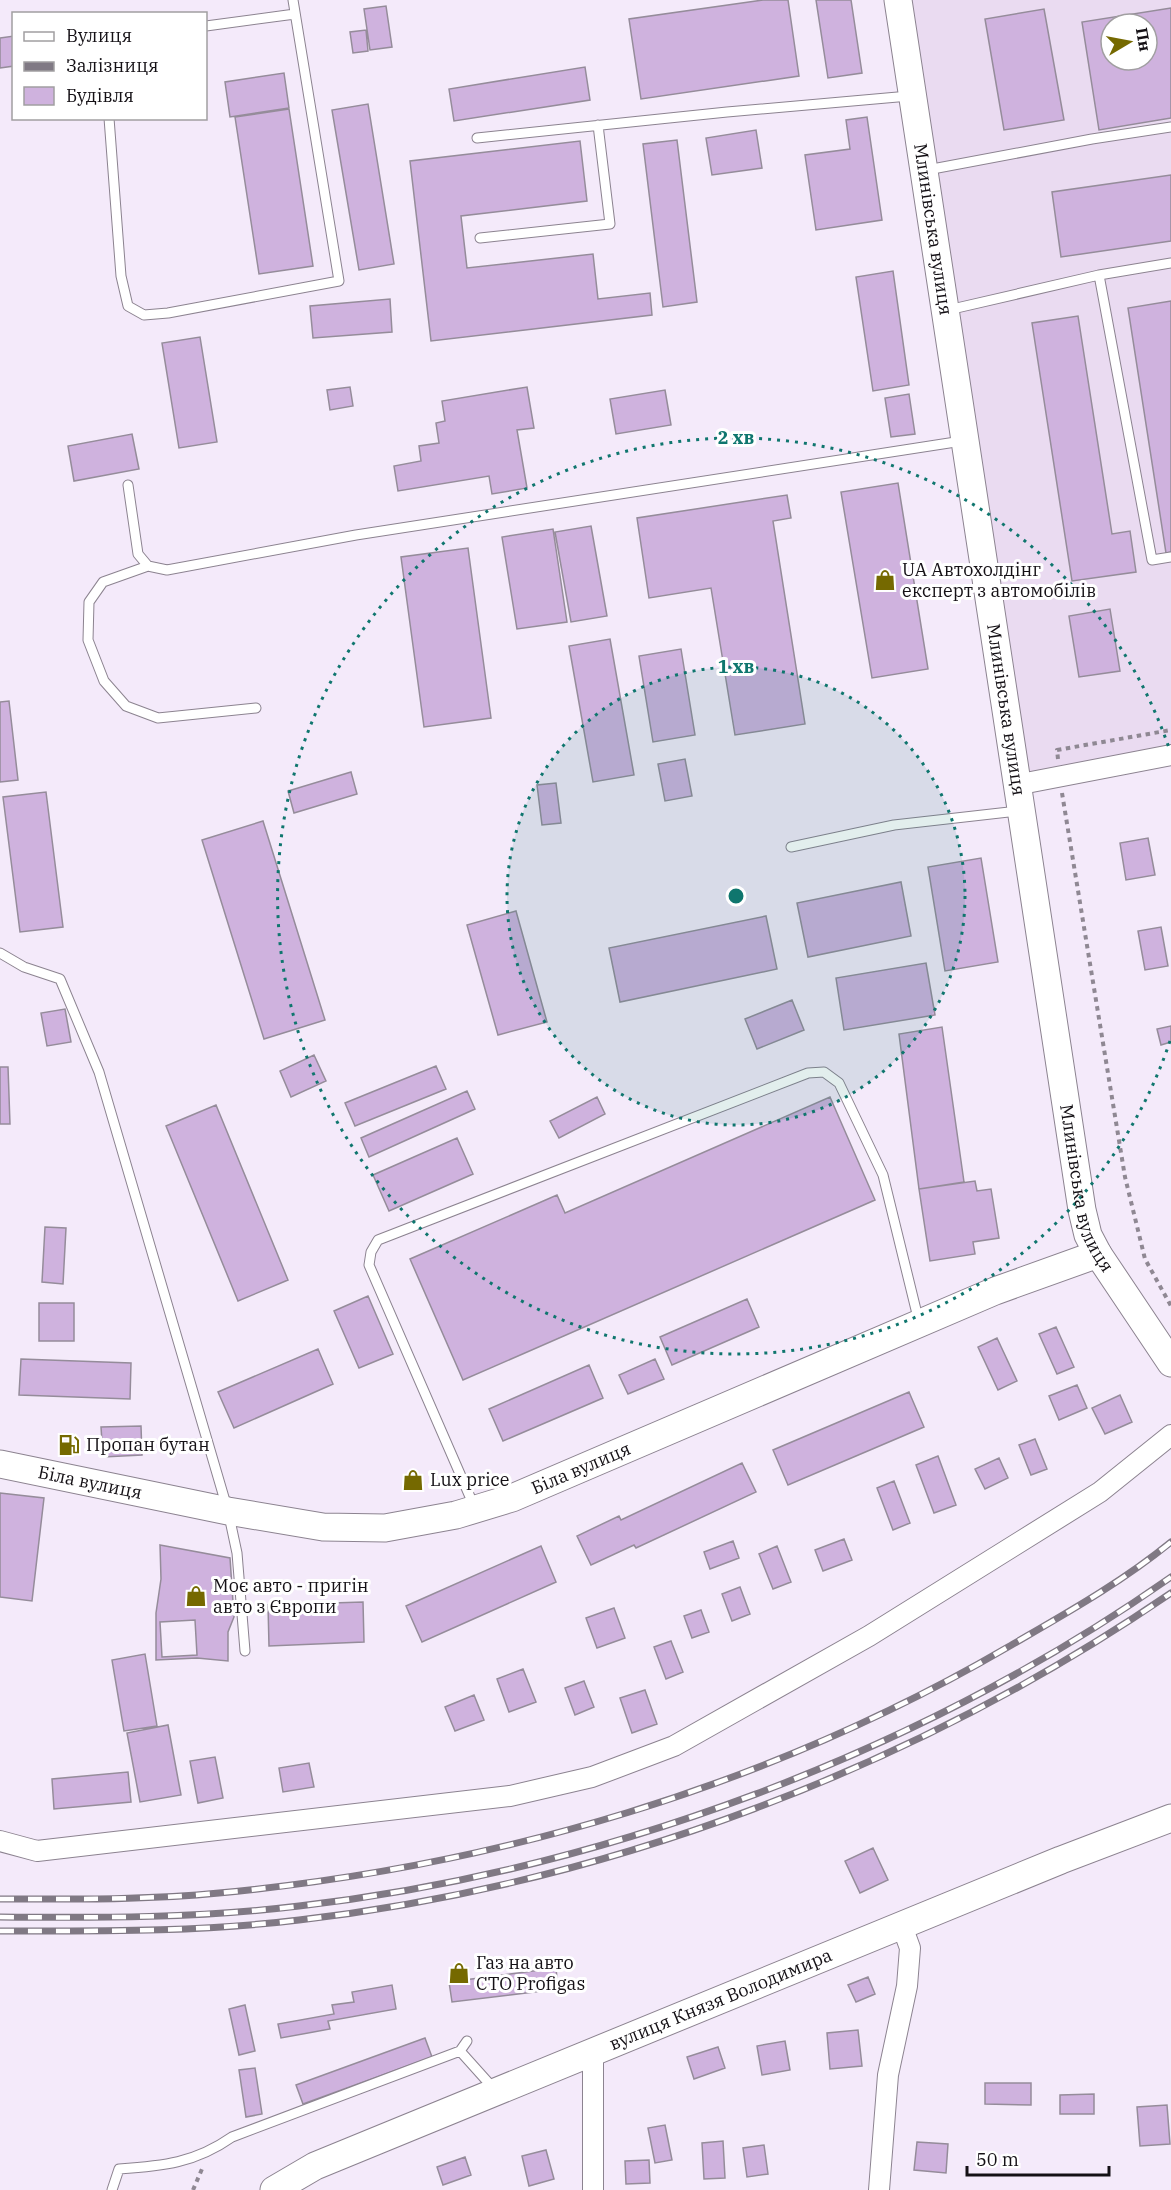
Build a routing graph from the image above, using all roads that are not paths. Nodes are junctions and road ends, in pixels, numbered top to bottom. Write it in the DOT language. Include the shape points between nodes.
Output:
graph roads {
  1 [pos="293,0"];
  2 [pos="898,0"];
  3 [pos="295,14"];
  4 [pos="207,26"];
  5 [pos="912,96"];
  6 [pos="109,120"];
  7 [pos="598,125"];
  8 [pos="1171,127"];
  9 [pos="477,138"];
  10 [pos="924,171"];
  11 [pos="480,238"];
  12 [pos="1171,263"];
  13 [pos="1099,275"];
  14 [pos="946,310"];
  15 [pos="964,440"];
  16 [pos="128,485"];
  17 [pos="1171,557"];
  18 [pos="148,566"];
  19 [pos="256,708"];
  20 [pos="1171,755"];
  21 [pos="1018,798"];
  22 [pos="791,847"];
  23 [pos="0,953"];
  24 [pos="1098,1254"];
  25 [pos="919,1324"];
  26 [pos="1171,1363"];
  27 [pos="1171,1435"];
  28 [pos="0,1464"];
  29 [pos="476,1509"];
  30 [pos="228,1512"];
  31 [pos="245,1651"];
  32 [pos="1171,1818"];
  33 [pos="0,1841"];
  34 [pos="902,1926"];
  35 [pos="467,2042"];
  36 [pos="460,2051"];
  37 [pos="593,2053"];
  38 [pos="497,2092"];
  39 [pos="589,2185"];
  40 [pos="112,2190"];
  41 [pos="274,2190"];
  42 [pos="879,2190"];
  1 -- 3 [label="lane"];
  2 -- 5 [label="main road, Млинівська вулиця"];
  3 -- 4 [label="lane"];
  3 -- 6 [label="lane" via="339,281 168,313 144,315 128,306 121,276"];
  5 -- 7 [label="lane"];
  5 -- 10 [label="main road, Млинівська вулиця"];
  7 -- 9 [label="lane"];
  7 -- 11 [label="lane" via="610,224"];
  8 -- 10 [label="lane"];
  10 -- 14 [label="main road, Млинівська вулиця"];
  12 -- 13 [label="lane"];
  13 -- 14 [label="lane"];
  13 -- 17 [label="lane" via="1152,560"];
  14 -- 15 [label="main road, Млинівська вулиця"];
  15 -- 18 [label="lane" via="356,535 167,570"];
  15 -- 21 [label="main road, Млинівська вулиця"];
  16 -- 18 [label="lane" via="138,554"];
  18 -- 19 [label="lane" via="103,582 89,602 88,640 104,681 126,706 158,718"];
  20 -- 21 [label="street" via="1059,776"];
  21 -- 22 [label="lane"];
  21 -- 24 [label="main road, Млинівська вулиця" via="1082,1210"];
  23 -- 30 [label="lane" via="24,967 60,979 99,1072"];
  24 -- 25 [label="main road, Біла вулиця" via="995,1291"];
  24 -- 26 [label="main road, Млинівська вулиця"];
  25 -- 29 [label="main road, Біла вулиця" via="522,1494"];
  25 -- 29 [label="lane" via="883,1174 839,1083 824,1072 808,1073 378,1240 369,1265"];
  27 -- 33 [label="street" via="1100,1492 869,1636 674,1746 592,1777 510,1796 37,1851"];
  28 -- 30 [label="main road, Біла вулиця"];
  29 -- 30 [label="main road, Біла вулиця" via="385,1528 323,1527"];
  30 -- 31 [label="lane" via="237,1553"];
  32 -- 34 [label="main road, вулиця Князя Володимира"];
  34 -- 37 [label="main road, вулиця Князя Володимира"];
  34 -- 42 [label="street" via="910,1948 907,1986 888,2075"];
  35 -- 36 [label="lane"];
  36 -- 38 [label="lane"];
  36 -- 40 [label="lane" via="232,2137 210,2152 159,2166 119,2169"];
  37 -- 38 [label="main road, вулиця Князя Володимира"];
  37 -- 39 [label="street"];
  38 -- 41 [label="main road, вулиця Князя Володимира" via="315,2166"];
}
